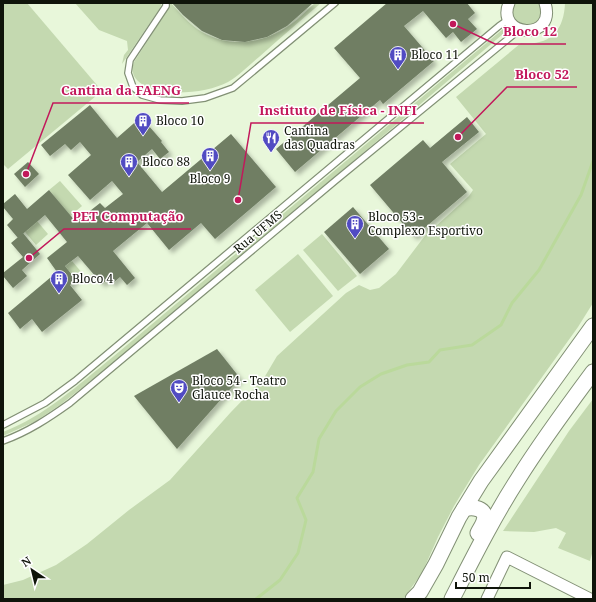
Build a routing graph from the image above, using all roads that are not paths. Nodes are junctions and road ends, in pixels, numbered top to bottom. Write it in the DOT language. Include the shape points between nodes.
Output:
graph roads {
  1 [pos="166,3"];
  2 [pos="335,3"];
  3 [pos="509,3"];
  4 [pos="545,3"];
  5 [pos="509,19"];
  6 [pos="519,30"];
  7 [pos="593,326"];
  8 [pos="593,372"];
  9 [pos="3,425"];
  10 [pos="3,441"];
  11 [pos="464,508"];
  12 [pos="474,555"];
  13 [pos="413,599"];
  14 [pos="452,599"];
  15 [pos="487,599"];
  16 [pos="590,599"];
  1 -- 2 [label="lane" via="130,60 128,72 133,87 142,95 160,100 182,101 205,98 233,88"];
  3 -- 5 [label="street"];
  4 -- 6 [label="street" via="547,15 540,26 529,31"];
  5 -- 6 [label="street"];
  5 -- 9 [label="lane, Rua UFMS" via="74,381 44,403"];
  6 -- 10 [label="lane, Rua UFMS" via="70,403 43,422"];
  7 -- 11 [label="main road"];
  8 -- 12 [label="main road" via="544,438"];
  11 -- 12 [label="main road" via="476,508 483,512 484,516 475,538"];
  11 -- 13 [label="main road" via="432,571"];
  12 -- 14 [label="main road"];
  15 -- 16 [label="street" via="507,557"];
}
